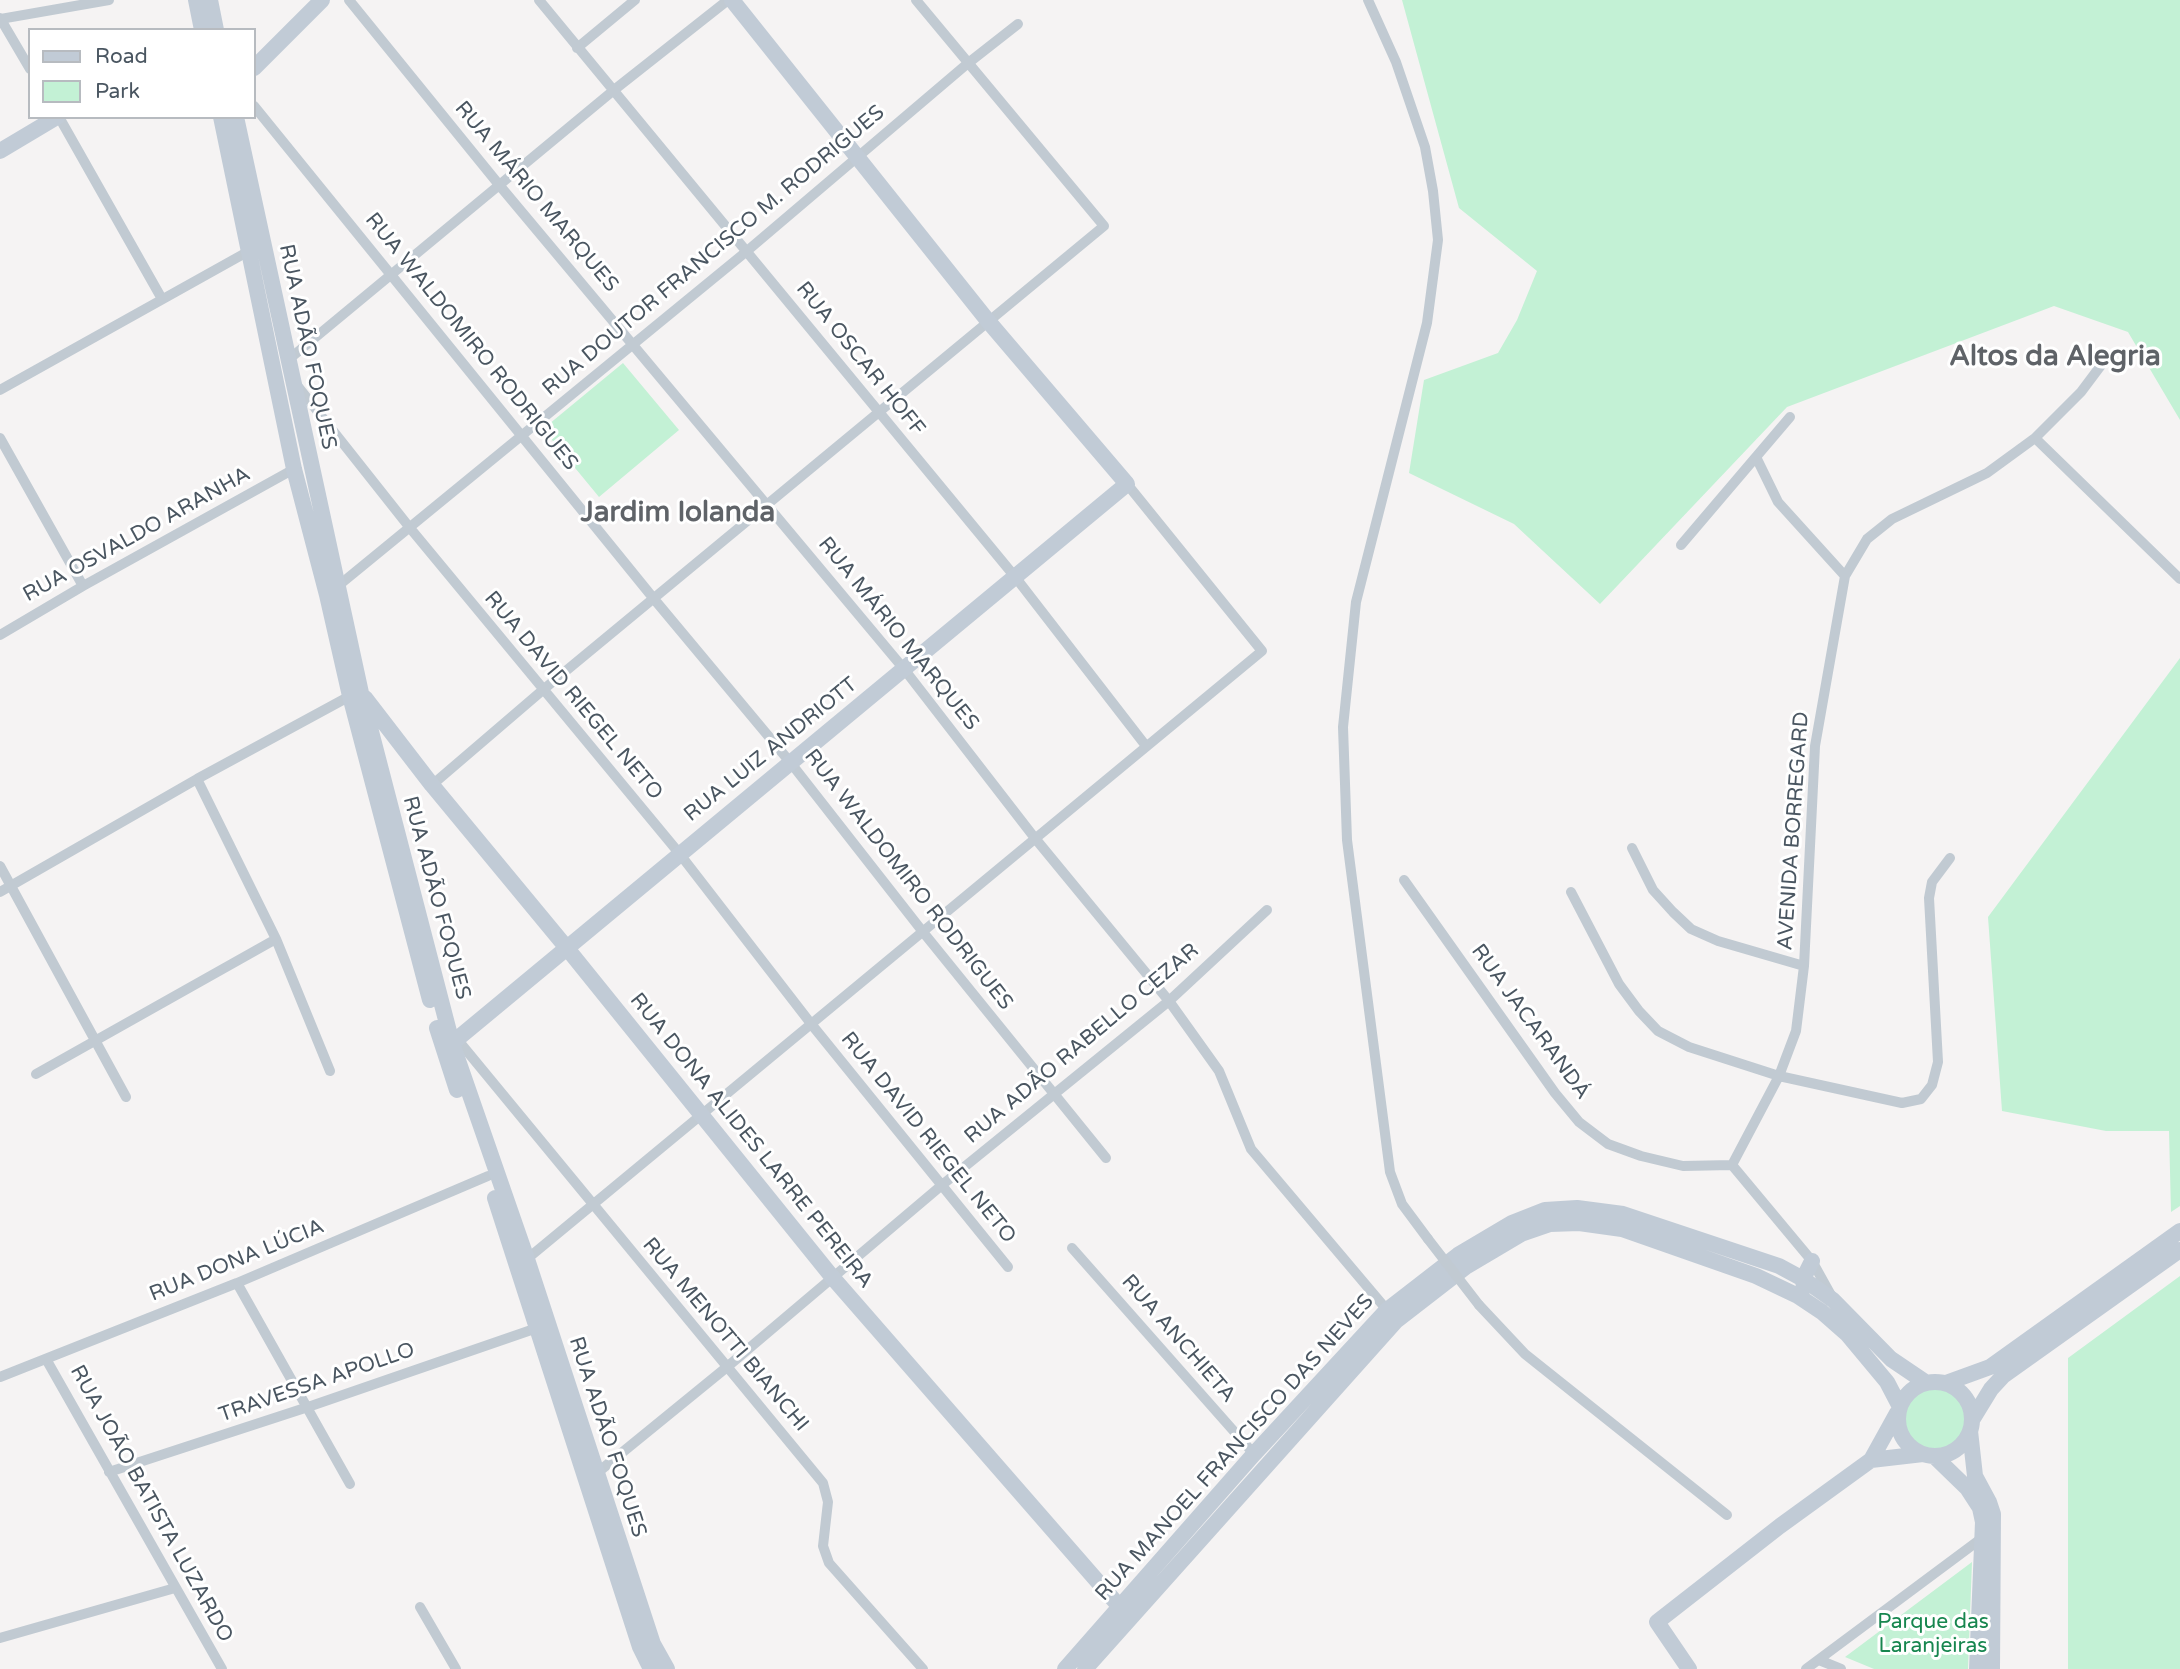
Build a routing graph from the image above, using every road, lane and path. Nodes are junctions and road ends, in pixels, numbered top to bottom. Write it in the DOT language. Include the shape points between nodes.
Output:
graph roads {
  1 [pos="109,0"];
  2 [pos="196,0"];
  3 [pos="210,0"];
  4 [pos="322,0"];
  5 [pos="349,0"];
  6 [pos="540,0"];
  7 [pos="635,0"];
  8 [pos="729,0"];
  9 [pos="916,0"];
  10 [pos="1368,0"];
  11 [pos="0,19"];
  12 [pos="1018,24"];
  13 [pos="202,28"];
  14 [pos="216,28"];
  15 [pos="577,48"];
  16 [pos="967,64"];
  17 [pos="28,66"];
  18 [pos="256,66"];
  19 [pos="614,90"];
  20 [pos="256,108"];
  21 [pos="55,119"];
  22 [pos="59,119"];
  23 [pos="221,119"];
  24 [pos="236,119"];
  25 [pos="0,151"];
  26 [pos="857,158"];
  27 [pos="500,186"];
  28 [pos="747,250"];
  29 [pos="249,251"];
  30 [pos="391,274"];
  31 [pos="162,299"];
  32 [pos="988,321"];
  33 [pos="633,343"];
  34 [pos="288,360"];
  35 [pos="2102,364"];
  36 [pos="292,379"];
  37 [pos="0,390"];
  38 [pos="878,412"];
  39 [pos="1790,417"];
  40 [pos="522,436"];
  41 [pos="0,438"];
  42 [pos="2035,438"];
  43 [pos="1756,457"];
  44 [pos="294,469"];
  45 [pos="1127,484"];
  46 [pos="767,505"];
  47 [pos="410,528"];
  48 [pos="1681,545"];
  49 [pos="1845,576"];
  50 [pos="1016,578"];
  51 [pos="2180,579"];
  52 [pos="83,586"];
  53 [pos="338,586"];
  54 [pos="654,599"];
  55 [pos="0,635"];
  56 [pos="904,669"];
  57 [pos="544,689"];
  58 [pos="356,694"];
  59 [pos="1146,746"];
  60 [pos="790,762"];
  61 [pos="197,779"];
  62 [pos="432,785"];
  63 [pos="1034,837"];
  64 [pos="1632,848"];
  65 [pos="679,853"];
  66 [pos="1950,858"];
  67 [pos="0,866"];
  68 [pos="1404,880"];
  69 [pos="12,886"];
  70 [pos="0,892"];
  71 [pos="1571,892"];
  72 [pos="1267,910"];
  73 [pos="923,932"];
  74 [pos="276,939"];
  75 [pos="566,947"];
  76 [pos="1804,966"];
  77 [pos="1168,1001"];
  78 [pos="811,1025"];
  79 [pos="96,1041"];
  80 [pos="451,1044"];
  81 [pos="330,1071"];
  82 [pos="36,1074"];
  83 [pos="1779,1076"];
  84 [pos="1054,1094"];
  85 [pos="126,1097"];
  86 [pos="701,1114"];
  87 [pos="1106,1158"];
  88 [pos="1732,1165"];
  89 [pos="488,1176"];
  90 [pos="942,1185"];
  91 [pos="592,1206"];
  92 [pos="2180,1231"];
  93 [pos="1072,1248"];
  94 [pos="2180,1250"];
  95 [pos="527,1259"];
  96 [pos="1812,1261"];
  97 [pos="1007,1267"];
  98 [pos="832,1278"];
  99 [pos="1803,1279"];
  100 [pos="237,1283"];
  101 [pos="1827,1306"];
  102 [pos="1387,1310"];
  103 [pos="537,1328"];
  104 [pos="1847,1334"];
  105 [pos="46,1359"];
  106 [pos="727,1367"];
  107 [pos="0,1377"];
  108 [pos="1925,1382"];
  109 [pos="1946,1383"];
  110 [pos="308,1407"];
  111 [pos="1898,1409"];
  112 [pos="1971,1426"];
  113 [pos="1254,1454"];
  114 [pos="1928,1455"];
  115 [pos="1871,1460"];
  116 [pos="109,1472"];
  117 [pos="597,1473"];
  118 [pos="351,1484"];
  119 [pos="1727,1514"];
  120 [pos="1982,1538"];
  121 [pos="175,1587"];
  122 [pos="1119,1606"];
  123 [pos="420,1607"];
  124 [pos="0,1638"];
  125 [pos="1819,1660"];
  126 [pos="222,1669"];
  127 [pos="456,1669"];
  128 [pos="651,1669"];
  129 [pos="667,1669"];
  130 [pos="923,1669"];
  131 [pos="1065,1669"];
  132 [pos="1085,1669"];
  133 [pos="1689,1669"];
  134 [pos="1806,1669"];
  135 [pos="1841,1669"];
  136 [pos="1977,1669"];
  137 [pos="1992,1669"];
  1 -- 11 [label="street"];
  2 -- 13 [label="main road"];
  3 -- 14 [label="main road"];
  4 -- 18 [label="main road"];
  5 -- 27 [label="street, RUA MÁRIO MARQUES"];
  6 -- 15 [label="street, RUA OSCAR HOFF"];
  7 -- 15 [label="street"];
  8 -- 19 [label="street"];
  8 -- 26 [label="main road"];
  9 -- 16 [label="street"];
  10 -- 119 [label="street, bridge" via="1425,146 1438,240 1427,323 1356,602 1343,727 1347,841 1390,1172 1402,1204 1479,1305 1525,1354"];
  11 -- 17 [label="street"];
  12 -- 16 [label="street, RUA DOUTOR FRANCISCO M. RODRIGUES"];
  15 -- 19 [label="street, RUA OSCAR HOFF"];
  16 -- 26 [label="street, RUA DOUTOR FRANCISCO M. RODRIGUES"];
  16 -- 32 [label="street" via="1104,226"];
  19 -- 27 [label="street"];
  19 -- 28 [label="street, RUA OSCAR HOFF"];
  20 -- 30 [label="street, RUA WALDOMIRO RODRIGUES"];
  21 -- 25 [label="main road"];
  22 -- 31 [label="street"];
  23 -- 29 [label="main road, RUA ADÃO FOQUES"];
  24 -- 34 [label="main road, RUA ADÃO FOQUES"];
  26 -- 28 [label="street, RUA DOUTOR FRANCISCO M. RODRIGUES"];
  26 -- 32 [label="main road"];
  27 -- 30 [label="street"];
  27 -- 33 [label="street, RUA MÁRIO MARQUES"];
  28 -- 33 [label="street, RUA DOUTOR FRANCISCO M. RODRIGUES"];
  28 -- 38 [label="street, RUA OSCAR HOFF"];
  29 -- 31 [label="street"];
  29 -- 44 [label="main road, RUA ADÃO FOQUES"];
  30 -- 34 [label="street"];
  30 -- 40 [label="street, RUA WALDOMIRO RODRIGUES"];
  31 -- 37 [label="street"];
  32 -- 38 [label="street"];
  32 -- 45 [label="main road"];
  33 -- 40 [label="street, RUA DOUTOR FRANCISCO M. RODRIGUES"];
  33 -- 46 [label="street, RUA MÁRIO MARQUES"];
  34 -- 36 [label="main road, RUA ADÃO FOQUES"];
  35 -- 42 [label="street, AVENIDA BORREGARD"];
  36 -- 47 [label="street, RUA DAVID RIEGEL NETO"];
  36 -- 53 [label="main road, RUA ADÃO FOQUES"];
  38 -- 46 [label="street"];
  38 -- 50 [label="street, RUA OSCAR HOFF"];
  39 -- 43 [label="street"];
  40 -- 47 [label="street, RUA DOUTOR FRANCISCO M. RODRIGUES"];
  40 -- 54 [label="street, RUA WALDOMIRO RODRIGUES"];
  41 -- 52 [label="street"];
  42 -- 49 [label="street, AVENIDA BORREGARD" via="1987,473 1892,519 1867,539"];
  42 -- 51 [label="street"];
  43 -- 48 [label="street"];
  43 -- 49 [label="street" via="1778,502"];
  44 -- 52 [label="street, RUA OSVALDO ARANHA"];
  44 -- 58 [label="main road, RUA ADÃO FOQUES"];
  45 -- 50 [label="main road, RUA LUIZ ANDRIOTT"];
  45 -- 59 [label="street" via="1262,651"];
  46 -- 54 [label="street"];
  46 -- 56 [label="street, RUA MÁRIO MARQUES"];
  47 -- 53 [label="street, RUA DOUTOR FRANCISCO M. RODRIGUES"];
  47 -- 57 [label="street, RUA DAVID RIEGEL NETO"];
  49 -- 76 [label="street, AVENIDA BORREGARD" via="1815,746"];
  50 -- 56 [label="main road, RUA LUIZ ANDRIOTT"];
  50 -- 59 [label="street, RUA OSCAR HOFF"];
  52 -- 55 [label="street, RUA OSVALDO ARANHA"];
  53 -- 58 [label="main road, RUA ADÃO FOQUES"];
  54 -- 57 [label="street"];
  54 -- 60 [label="street, RUA WALDOMIRO RODRIGUES"];
  56 -- 60 [label="main road, RUA LUIZ ANDRIOTT"];
  56 -- 63 [label="street, RUA MÁRIO MARQUES"];
  57 -- 62 [label="street"];
  57 -- 65 [label="street, RUA DAVID RIEGEL NETO"];
  58 -- 61 [label="street"];
  58 -- 62 [label="main road, RUA DONA ALIDES LARRE PEREIRA"];
  58 -- 80 [label="main road, RUA ADÃO FOQUES"];
  59 -- 63 [label="street"];
  60 -- 65 [label="main road, RUA LUIZ ANDRIOTT"];
  60 -- 73 [label="street, RUA WALDOMIRO RODRIGUES"];
  61 -- 69 [label="street"];
  61 -- 74 [label="street"];
  62 -- 75 [label="main road, RUA DONA ALIDES LARRE PEREIRA"];
  63 -- 73 [label="street"];
  63 -- 77 [label="street, RUA MÁRIO MARQUES"];
  64 -- 76 [label="street" via="1653,890 1691,929"];
  65 -- 75 [label="main road, RUA LUIZ ANDRIOTT"];
  65 -- 78 [label="street, RUA DAVID RIEGEL NETO"];
  66 -- 83 [label="street" via="1932,882 1929,898 1938,1062 1927,1092 1921,1099 1902,1103"];
  67 -- 69 [label="street"];
  68 -- 88 [label="street, RUA JACARANDÁ" via="1579,1122 1608,1144 1642,1156 1683,1166"];
  69 -- 70 [label="street"];
  69 -- 79 [label="street"];
  71 -- 83 [label="street" via="1619,984 1658,1031 1689,1047"];
  72 -- 77 [label="street, RUA ADÃO RABELLO CEZAR"];
  73 -- 78 [label="street"];
  73 -- 84 [label="street, RUA WALDOMIRO RODRIGUES"];
  74 -- 79 [label="street"];
  74 -- 81 [label="street"];
  75 -- 80 [label="main road, RUA LUIZ ANDRIOTT"];
  75 -- 86 [label="main road, RUA DONA ALIDES LARRE PEREIRA"];
  76 -- 83 [label="street, AVENIDA BORREGARD" via="1796,1031"];
  77 -- 84 [label="street, RUA ADÃO RABELLO CEZAR"];
  77 -- 102 [label="street, RUA MÁRIO MARQUES" via="1219,1071 1251,1149"];
  78 -- 86 [label="street"];
  78 -- 90 [label="street, RUA DAVID RIEGEL NETO"];
  79 -- 82 [label="street"];
  79 -- 85 [label="street"];
  80 -- 89 [label="main road, RUA ADÃO FOQUES"];
  80 -- 91 [label="street, RUA MENOTTI BIANCHI"];
  80 -- 95 [label="main road, RUA ADÃO FOQUES"];
  83 -- 88 [label="street, AVENIDA BORREGARD"];
  84 -- 87 [label="street, RUA WALDOMIRO RODRIGUES"];
  84 -- 90 [label="street, RUA ADÃO RABELLO CEZAR"];
  86 -- 91 [label="street"];
  86 -- 98 [label="main road, RUA DONA ALIDES LARRE PEREIRA"];
  88 -- 96 [label="street"];
  89 -- 100 [label="street, RUA DONA LÚCIA"];
  89 -- 103 [label="main road, RUA ADÃO FOQUES"];
  90 -- 97 [label="street, RUA DAVID RIEGEL NETO"];
  90 -- 98 [label="street, RUA ADÃO RABELLO CEZAR"];
  91 -- 95 [label="street"];
  91 -- 106 [label="street, RUA MENOTTI BIANCHI"];
  92 -- 109 [label="main road" via="1990,1367"];
  93 -- 113 [label="street, RUA ANCHIETA"];
  94 -- 112 [label="main road" via="2003,1376 1986,1396"];
  95 -- 117 [label="main road, RUA ADÃO FOQUES"];
  96 -- 99 [label="main road"];
  96 -- 101 [label="street"];
  98 -- 106 [label="street, RUA ADÃO RABELLO CEZAR"];
  98 -- 122 [label="main road, RUA DONA ALIDES LARRE PEREIRA"];
  99 -- 101 [label="main road, RUA MANOEL FRANCISCO DAS NEVES"];
  99 -- 102 [label="main road, RUA MANOEL FRANCISCO DAS NEVES" via="1779,1266 1623,1214 1577,1208 1545,1210 1512,1223 1458,1255"];
  99 -- 104 [label="main road" via="1804,1289 1841,1321"];
  100 -- 105 [label="street, RUA DONA LÚCIA"];
  100 -- 110 [label="street"];
  101 -- 104 [label="main road"];
  101 -- 108 [label="main road"];
  101 -- 132 [label="main road, RUA MANOEL FRANCISCO DAS NEVES" via="1622,1229 1550,1224 1521,1234 1466,1266 1396,1321"];
  102 -- 113 [label="main road, RUA MANOEL FRANCISCO DAS NEVES"];
  103 -- 110 [label="street, TRAVESSA APOLLO"];
  103 -- 128 [label="main road, RUA ADÃO FOQUES"];
  104 -- 111 [label="main road" via="1887,1382"];
  105 -- 107 [label="street, RUA DONA LÚCIA"];
  105 -- 116 [label="street, RUA JOÃO BATISTA LUZARDO"];
  106 -- 117 [label="street, RUA ADÃO RABELLO CEZAR"];
  106 -- 130 [label="street, RUA MENOTTI BIANCHI" via="822,1483 828,1502 823,1546 829,1563"];
  108 -- 109 [label="main road"];
  108 -- 111 [label="main road" via="1905,1395"];
  109 -- 112 [label="main road" via="1966,1398"];
  110 -- 116 [label="street, TRAVESSA APOLLO"];
  110 -- 118 [label="street"];
  111 -- 114 [label="main road" via="1900,1434 1913,1450"];
  111 -- 115 [label="main road"];
  112 -- 114 [label="main road" via="1956,1450"];
  112 -- 137 [label="main road" via="1975,1476 1993,1514"];
  113 -- 122 [label="main road, RUA MANOEL FRANCISCO DAS NEVES"];
  114 -- 115 [label="main road"];
  114 -- 120 [label="main road" via="1967,1488 1980,1508"];
  115 -- 133 [label="main road" via="1657,1622"];
  116 -- 121 [label="street, RUA JOÃO BATISTA LUZARDO"];
  117 -- 129 [label="main road, RUA ADÃO FOQUES" via="653,1644"];
  120 -- 125 [label="street"];
  120 -- 136 [label="main road"];
  121 -- 124 [label="street"];
  121 -- 126 [label="street, RUA JOÃO BATISTA LUZARDO"];
  122 -- 131 [label="main road, RUA MANOEL FRANCISCO DAS NEVES"];
  123 -- 127 [label="street"];
  125 -- 134 [label="street"];
  125 -- 135 [label="street"];
}
